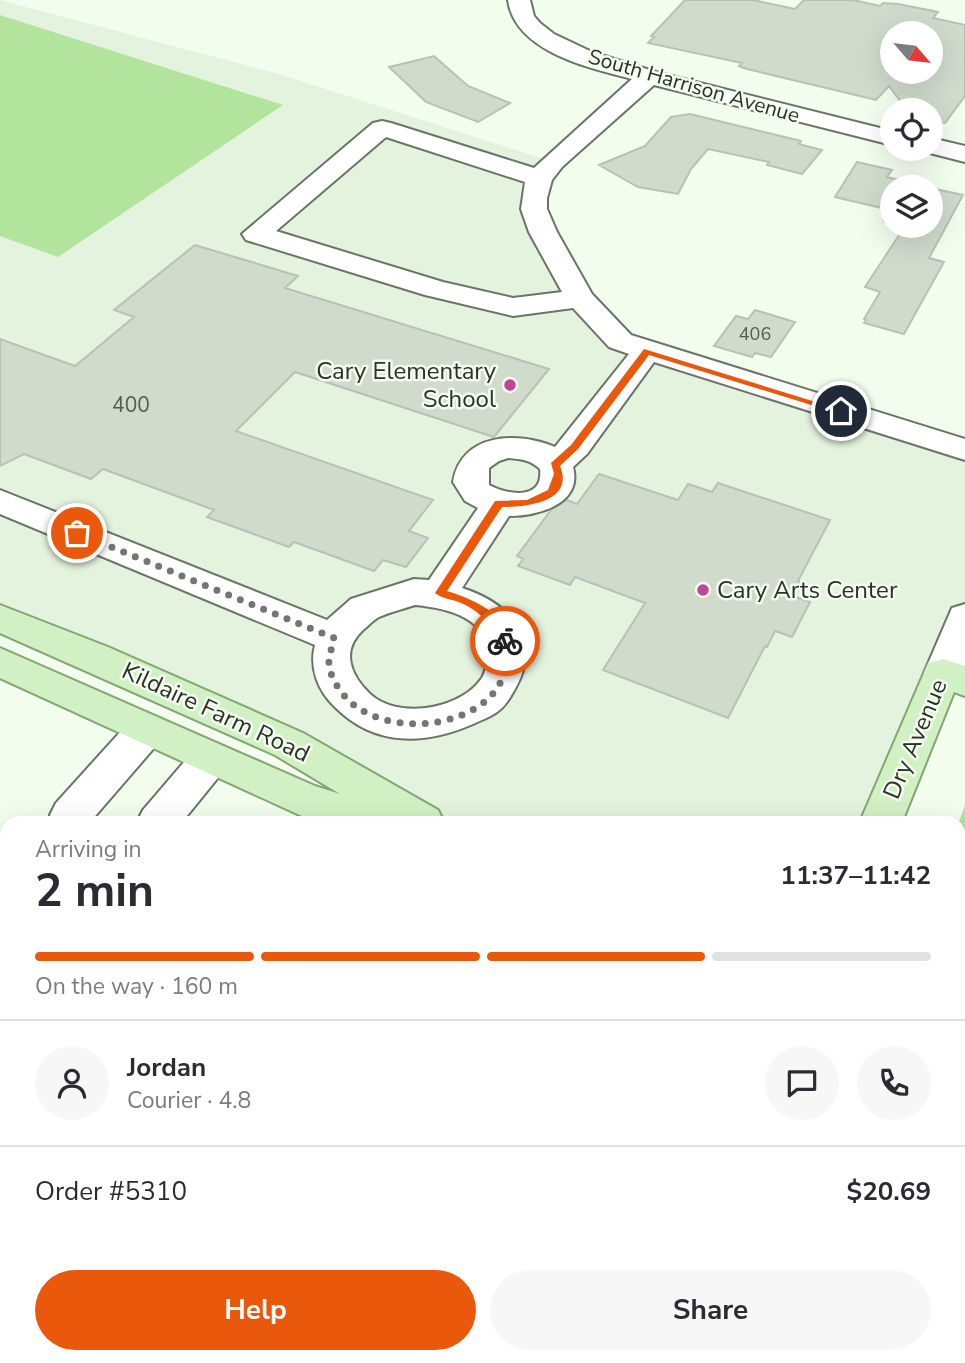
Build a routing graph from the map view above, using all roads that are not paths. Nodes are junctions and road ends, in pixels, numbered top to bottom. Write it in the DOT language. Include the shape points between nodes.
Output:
graph roads {
  1 [pos="519,0"];
  2 [pos="649,77"];
  3 [pos="880,135"];
  4 [pos="943,149"];
  5 [pos="965,154"];
  6 [pos="539,178"];
  7 [pos="580,298"];
  8 [pos="647,351"];
  9 [pos="965,450"];
  10 [pos="555,465"];
  11 [pos="0,501"];
  12 [pos="499,504"];
  13 [pos="440,593"];
  14 [pos="965,617"];
  15 [pos="0,618"];
  16 [pos="334,638"];
  17 [pos="0,662"];
  18 [pos="954,677"];
  19 [pos="146,730"];
  20 [pos="211,758"];
  21 [pos="71,814"];
  22 [pos="163,816"];
  23 [pos="379,816"];
  24 [pos="413,816"];
  25 [pos="884,816"];
  1 -- 2 [label="street, South Harrison Avenue" via="527,23 543,37"];
  2 -- 3 [label="street, South Harrison Avenue"];
  2 -- 6 [label="street"];
  4 -- 5 [label="street"];
  6 -- 7 [label="street" via="534,209"];
  6 -- 7 [label="street" via="382,128 256,234 435,289 513,307"];
  7 -- 8 [label="street" via="620,341"];
  8 -- 9 [label="street"];
  8 -- 10 [label="street" via="575,447"];
  10 -- 12 [label="street" via="557,484 541,500"];
  10 -- 12 [label="street" via="536,451 522,448 482,455 470,472 470,482 476,491"];
  11 -- 16 [label="street"];
  12 -- 13 [label="street"];
  13 -- 16 [label="street" via="389,596 347,620"];
  13 -- 16 [label="street" via="467,601 489,615 503,634 508,656 503,678 488,699 464,714 435,723 403,724 365,712 349,702 334,683 329,661"];
  14 -- 18 [label="street, Dry Avenue"];
  15 -- 24 [label="main road, Kildaire Farm Road" via="289,744"];
  17 -- 19 [label="main road, Kildaire Farm Road"];
  18 -- 25 [label="main road, Dry Avenue"];
  19 -- 20 [label="main road, Kildaire Farm Road"];
  19 -- 21 [label="street"];
  20 -- 22 [label="street"];
  20 -- 23 [label="main road, Kildaire Farm Road" via="324,807"];
}
